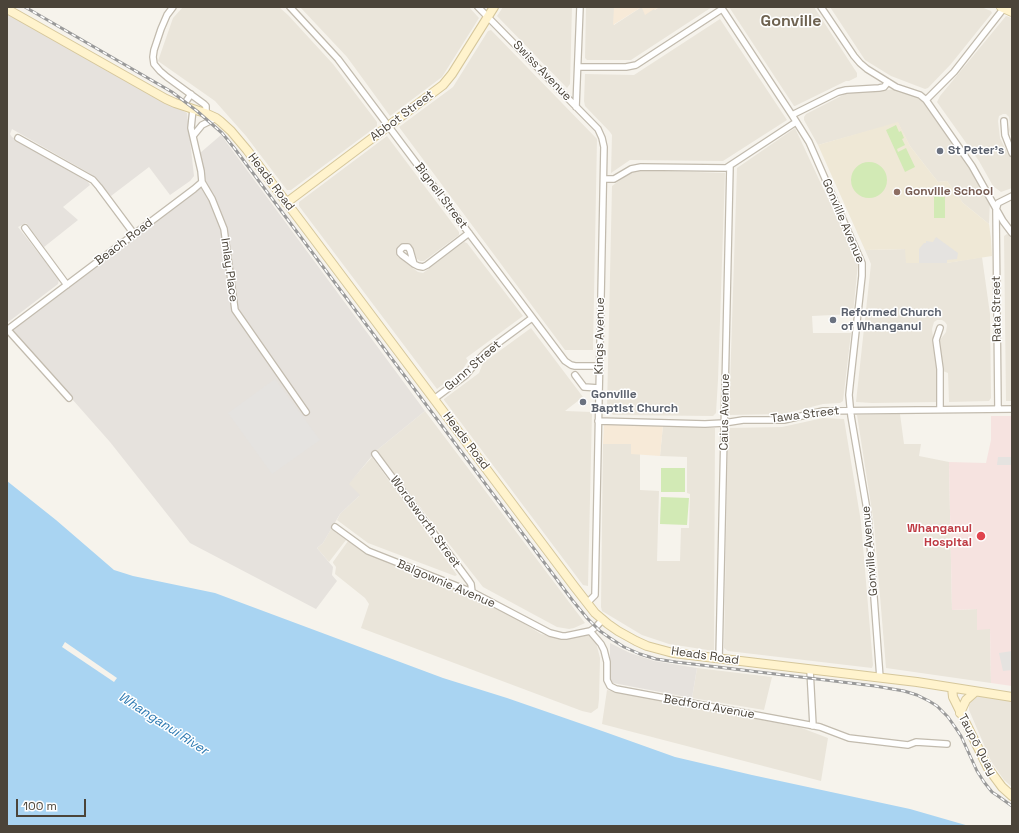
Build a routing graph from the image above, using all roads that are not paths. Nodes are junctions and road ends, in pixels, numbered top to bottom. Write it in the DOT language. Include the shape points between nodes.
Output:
graph roads {
  1 [pos="173,7"];
  2 [pos="290,7"];
  3 [pos="478,7"];
  4 [pos="494,7"];
  5 [pos="580,7"];
  6 [pos="821,7"];
  7 [pos="7,8"];
  8 [pos="721,8"];
  9 [pos="1006,9"];
  10 [pos="488,17"];
  11 [pos="578,67"];
  12 [pos="888,82"];
  13 [pos="191,94"];
  14 [pos="926,100"];
  15 [pos="183,106"];
  16 [pos="576,107"];
  17 [pos="193,109"];
  18 [pos="206,114"];
  19 [pos="792,115"];
  20 [pos="216,118"];
  21 [pos="1004,121"];
  22 [pos="796,122"];
  23 [pos="388,126"];
  24 [pos="193,136"];
  25 [pos="18,138"];
  26 [pos="602,138"];
  27 [pos="1012,152"];
  28 [pos="730,166"];
  29 [pos="604,179"];
  30 [pos="202,182"];
  31 [pos="1012,196"];
  32 [pos="286,203"];
  33 [pos="996,210"];
  34 [pos="25,228"];
  35 [pos="469,233"];
  36 [pos="1012,233"];
  37 [pos="134,234"];
  38 [pos="414,264"];
  39 [pos="66,285"];
  40 [pos="532,318"];
  41 [pos="940,328"];
  42 [pos="7,329"];
  43 [pos="600,366"];
  44 [pos="575,375"];
  45 [pos="599,388"];
  46 [pos="69,398"];
  47 [pos="434,399"];
  48 [pos="940,409"];
  49 [pos="998,409"];
  50 [pos="1012,409"];
  51 [pos="851,410"];
  52 [pos="306,412"];
  53 [pos="598,421"];
  54 [pos="724,423"];
  55 [pos="375,454"];
  56 [pos="335,527"];
  57 [pos="472,592"];
  58 [pos="587,603"];
  59 [pos="603,619"];
  60 [pos="590,631"];
  61 [pos="719,659"];
  62 [pos="810,670"];
  63 [pos="880,678"];
  64 [pos="952,688"];
  65 [pos="975,692"];
  66 [pos="1012,697"];
  67 [pos="960,713"];
  68 [pos="813,726"];
  69 [pos="947,744"];
  70 [pos="1012,796"];
  1 -- 13 [label="street" via="167,15 154,50 154,64"];
  2 -- 23 [label="street, Bignell Street" via="338,59"];
  3 -- 10 [label="street, Swiss Avenue"];
  4 -- 10 [label="main road, Abbot Street"];
  5 -- 11 [label="street"];
  6 -- 12 [label="street" via="860,63"];
  7 -- 15 [label="main road, Heads Road"];
  8 -- 11 [label="street" via="636,65"];
  8 -- 19 [label="street, Gonville Avenue"];
  9 -- 14 [label="street" via="954,72"];
  10 -- 16 [label="street, Swiss Avenue"];
  10 -- 23 [label="main road, Abbot Street" via="448,80"];
  11 -- 16 [label="street"];
  12 -- 14 [label="street"];
  12 -- 19 [label="street" via="879,88 838,92"];
  13 -- 15 [label="street"];
  13 -- 18 [label="street" via="206,106"];
  14 -- 33 [label="street" via="972,166"];
  15 -- 17 [label="main road, Heads Road"];
  16 -- 26 [label="street, Swiss Avenue" via="598,129"];
  17 -- 18 [label="main road, Heads Road"];
  17 -- 24 [label="street"];
  18 -- 20 [label="main road, Heads Road"];
  19 -- 22 [label="street, Gonville Avenue"];
  20 -- 24 [label="street" via="202,125"];
  20 -- 32 [label="main road, Heads Road" via="239,140"];
  21 -- 27 [label="street" via="1005,135"];
  22 -- 28 [label="street"];
  22 -- 51 [label="street, Gonville Avenue" via="811,146 862,262 850,385"];
  23 -- 32 [label="main road, Abbot Street"];
  23 -- 35 [label="street, Bignell Street"];
  24 -- 30 [label="street"];
  25 -- 37 [label="street" via="93,180"];
  26 -- 29 [label="street, Kings Avenue"];
  28 -- 29 [label="street" via="641,167 630,169 614,179"];
  28 -- 54 [label="street, Caius Avenue"];
  29 -- 43 [label="street, Kings Avenue"];
  30 -- 37 [label="street, Beach Road"];
  30 -- 52 [label="street, Imlay Place" via="224,229 235,310"];
  31 -- 33 [label="street" via="998,203"];
  32 -- 47 [label="main road, Heads Road"];
  33 -- 36 [label="street"];
  33 -- 49 [label="street, Rata Street"];
  34 -- 39 [label="street"];
  35 -- 38 [label="street" via="427,265 423,267"];
  35 -- 40 [label="street, Bignell Street"];
  37 -- 39 [label="street, Beach Road"];
  39 -- 42 [label="street, Beach Road"];
  40 -- 43 [label="street, Bignell Street" via="565,361 575,366"];
  40 -- 47 [label="street, Gunn Street" via="486,352 466,375"];
  41 -- 48 [label="street" via="936,340 940,370"];
  42 -- 46 [label="street"];
  43 -- 45 [label="street, Kings Avenue"];
  44 -- 45 [label="street" via="584,387"];
  45 -- 53 [label="street, Kings Avenue"];
  47 -- 58 [label="main road, Heads Road"];
  48 -- 49 [label="street, Tawa Street"];
  48 -- 51 [label="street, Tawa Street"];
  49 -- 50 [label="street, Tawa Street"];
  51 -- 54 [label="street, Tawa Street" via="823,411 784,420 743,420"];
  51 -- 63 [label="street, Gonville Avenue" via="868,516"];
  53 -- 54 [label="street, Tawa Street"];
  53 -- 58 [label="street, Kings Avenue" via="595,595"];
  54 -- 61 [label="street, Caius Avenue"];
  55 -- 57 [label="street, Wordsworth Street" via="469,581"];
  56 -- 57 [label="street, Balgownie Avenue" via="368,551"];
  57 -- 60 [label="street, Balgownie Avenue" via="556,635 566,636"];
  58 -- 59 [label="main road, Heads Road"];
  59 -- 60 [label="street"];
  59 -- 61 [label="main road, Heads Road" via="647,646"];
  60 -- 68 [label="street, Bedford Avenue" via="604,650 607,680 610,686 616,689"];
  61 -- 62 [label="main road, Heads Road"];
  62 -- 63 [label="main road, Heads Road"];
  62 -- 68 [label="street"];
  63 -- 64 [label="main road, Heads Road"];
  64 -- 65 [label="main road, Heads Road"];
  64 -- 67 [label="main road, Taupō Quay"];
  65 -- 66 [label="main road, Heads Road"];
  65 -- 67 [label="main road" via="966,700"];
  67 -- 70 [label="main road, Taupō Quay" via="988,768"];
  68 -- 69 [label="street, Bedford Avenue" via="849,738 908,745 916,742"];
}
